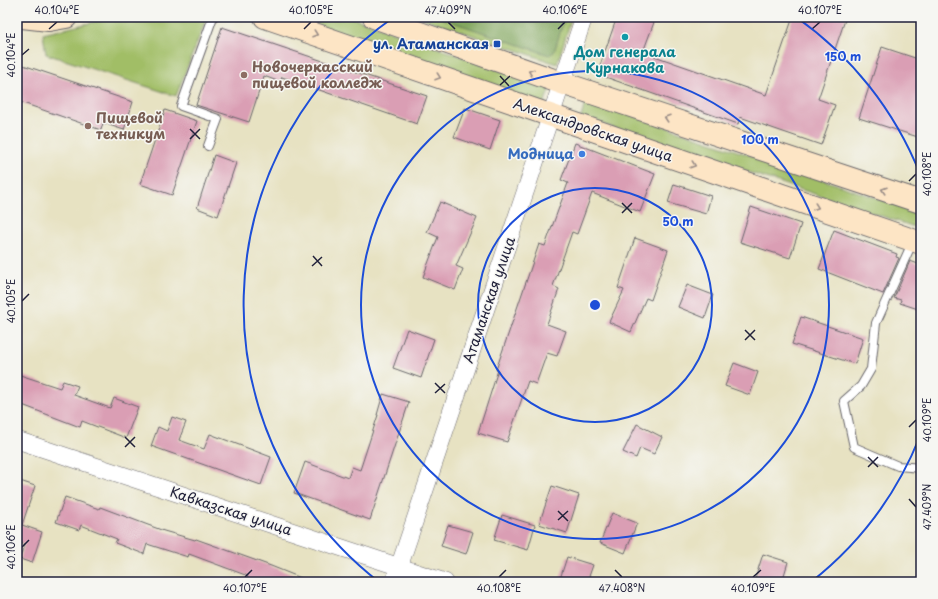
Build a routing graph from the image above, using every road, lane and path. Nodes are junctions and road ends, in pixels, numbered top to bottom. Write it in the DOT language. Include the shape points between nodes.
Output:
graph roads {
  1 [pos="22,17"];
  2 [pos="66,17"];
  3 [pos="213,17"];
  4 [pos="265,17"];
  5 [pos="374,17"];
  6 [pos="584,17"];
  7 [pos="562,83"];
  8 [pos="551,116"];
  9 [pos="208,146"];
  10 [pos="921,202"];
  11 [pos="917,241"];
  12 [pos="17,440"];
  13 [pos="921,468"];
  14 [pos="397,574"];
  15 [pos="445,582"];
  1 -- 2 [label="street" via="49,20"];
  3 -- 9 [label="lane" via="181,106 218,119"];
  4 -- 8 [label="street, Александровская улица, one-way"];
  7 -- 5 [label="street, one-way"];
  6 -- 7 [label="street, Атаманская улица"];
  7 -- 8 [label="street, Атаманская улица"];
  10 -- 7 [label="street, one-way"];
  8 -- 11 [label="street, Александровская улица, one-way"];
  8 -- 14 [label="street, Атаманская улица"];
  11 -- 13 [label="lane" via="876,323 871,369 861,386 844,401 854,447 898,466"];
  12 -- 14 [label="street, Кавказская улица"];
  14 -- 15 [label="street, Кавказская улица"];
}
